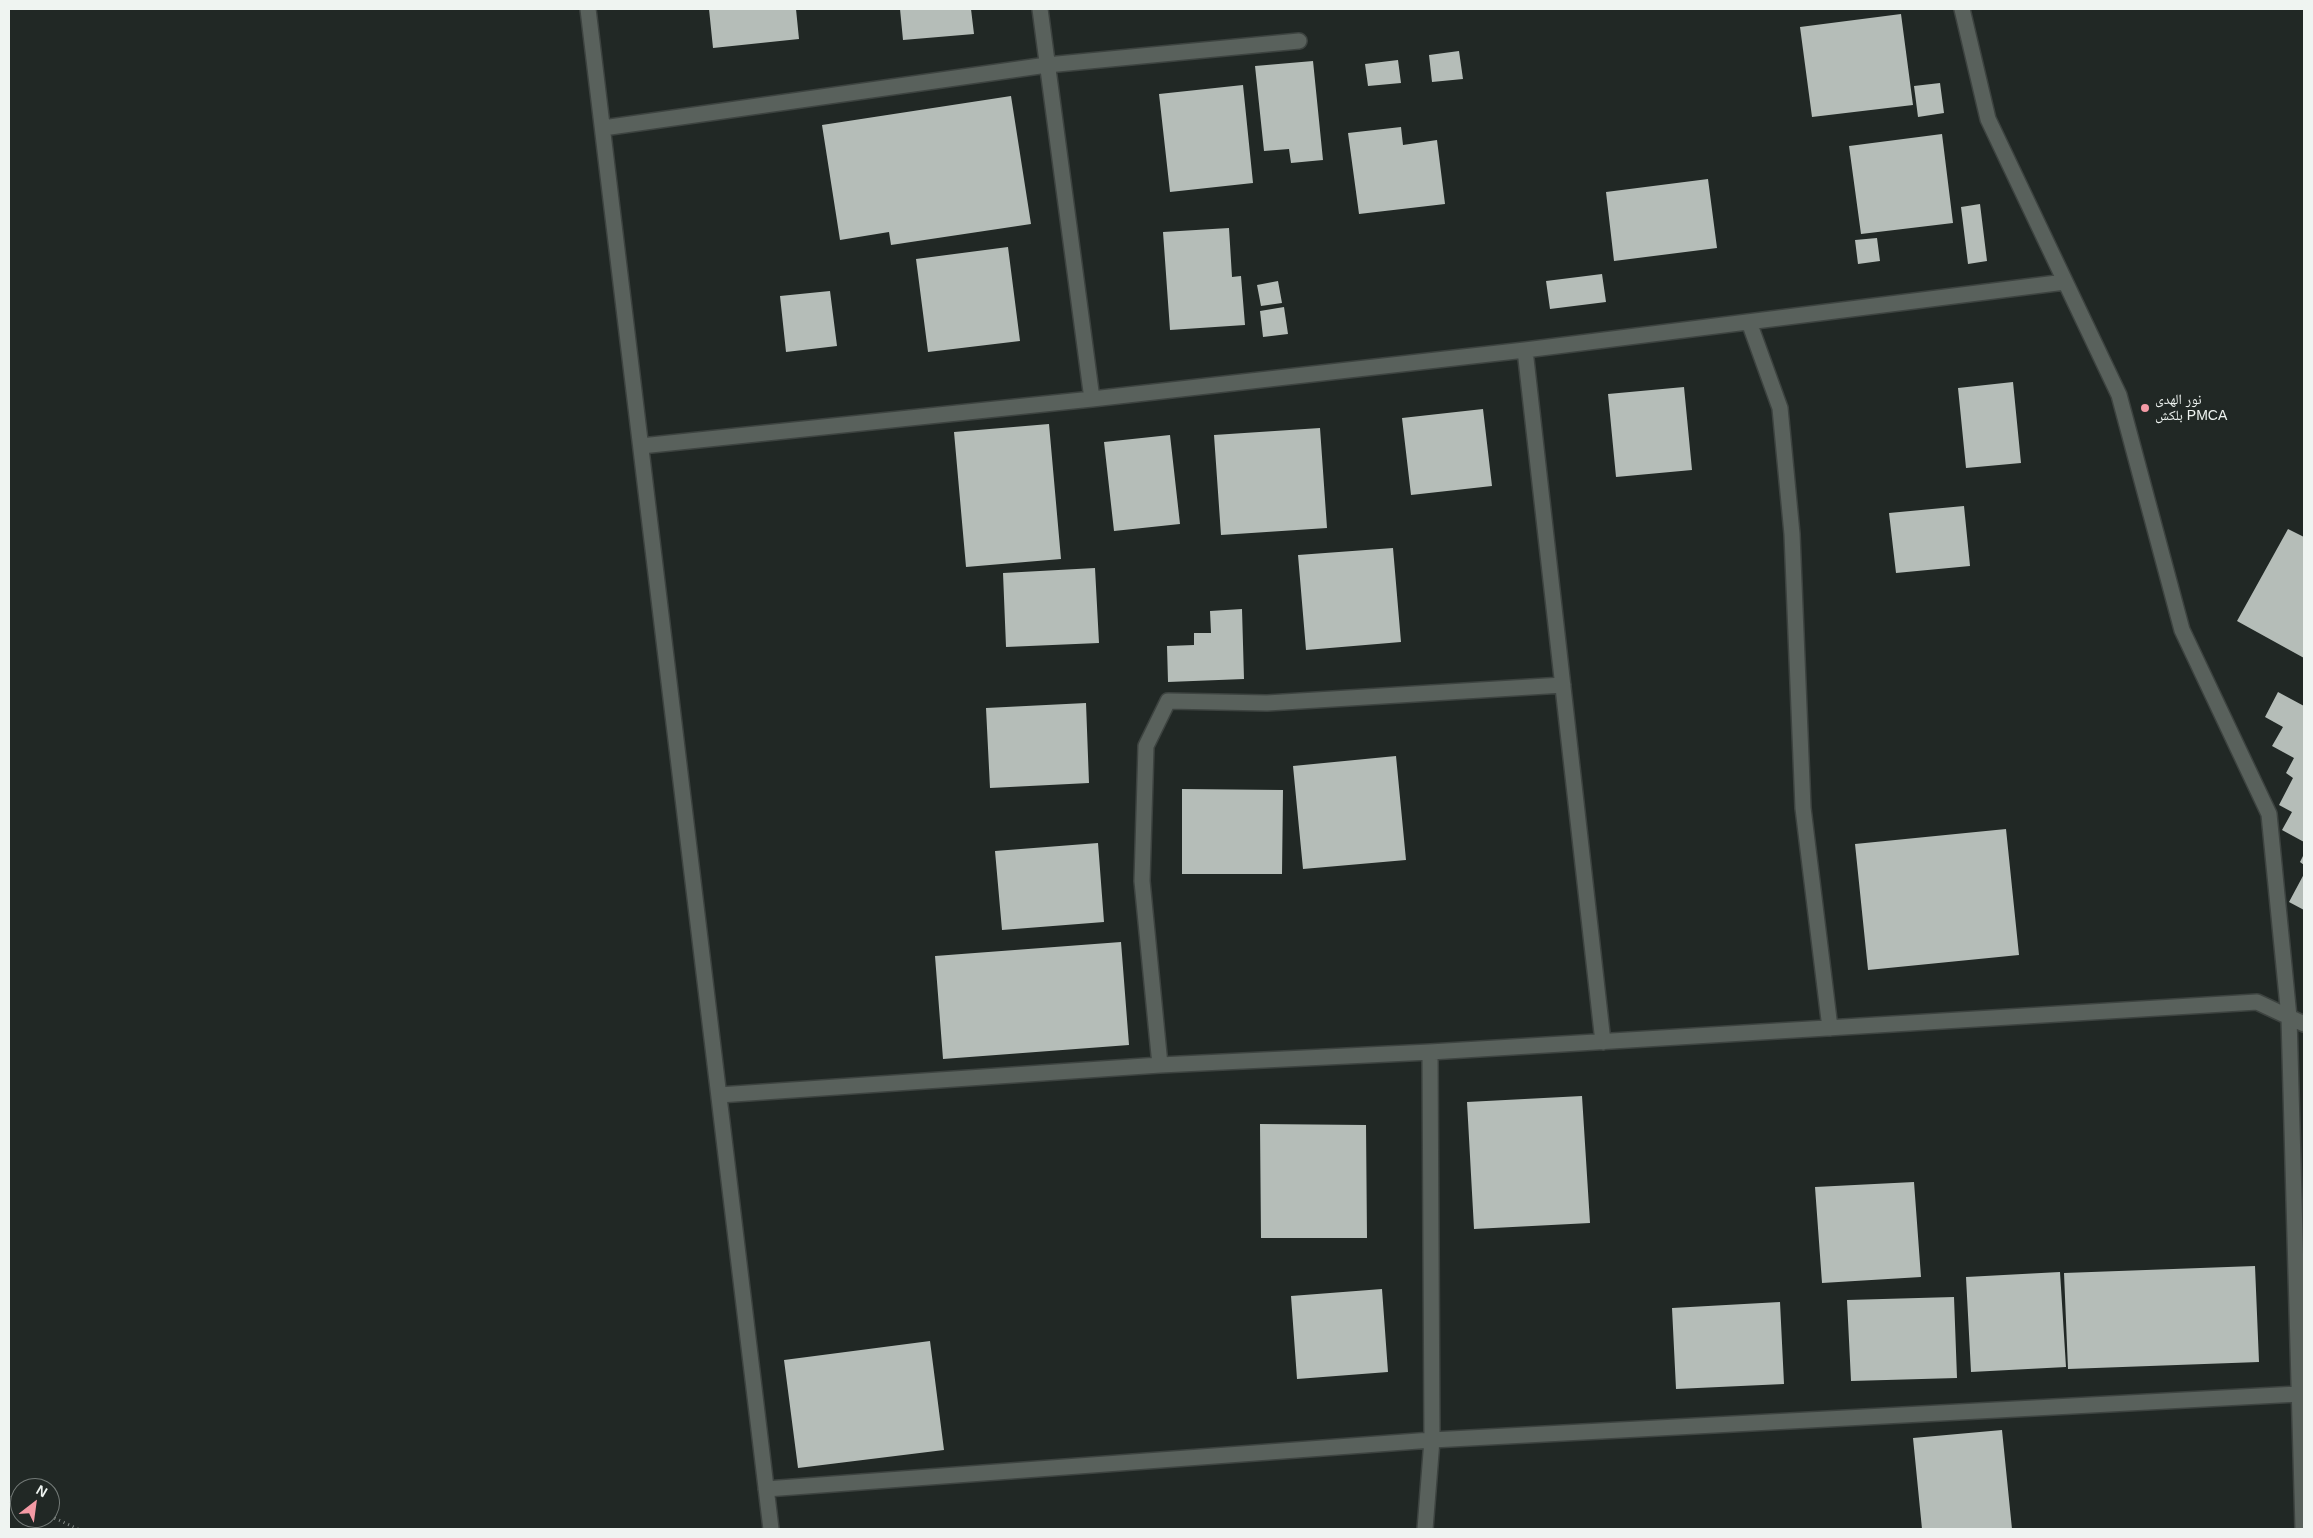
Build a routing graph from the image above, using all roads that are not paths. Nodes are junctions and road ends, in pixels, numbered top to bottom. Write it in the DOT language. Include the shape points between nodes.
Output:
graph roads {
  1 [pos="588,9"];
  2 [pos="1040,9"];
  3 [pos="1962,9"];
  4 [pos="1299,41"];
  5 [pos="1047,65"];
  6 [pos="603,128"];
  7 [pos="2065,282"];
  8 [pos="1749,322"];
  9 [pos="1525,350"];
  10 [pos="1092,400"];
  11 [pos="641,446"];
  12 [pos="1562,685"];
  13 [pos="2289,1017"];
  14 [pos="2304,1024"];
  15 [pos="1830,1028"];
  16 [pos="1603,1042"];
  17 [pos="1430,1052"];
  18 [pos="1160,1065"];
  19 [pos="719,1095"];
  20 [pos="2298,1394"];
  21 [pos="1432,1440"];
  22 [pos="766,1489"];
  23 [pos="771,1529"];
  24 [pos="1425,1529"];
  25 [pos="2304,1529"];
  1 -- 6 [label="street"];
  2 -- 5 [label="street"];
  3 -- 7 [label="street" via="1988,119"];
  4 -- 5 [label="street"];
  5 -- 6 [label="street"];
  5 -- 10 [label="street"];
  6 -- 11 [label="street"];
  7 -- 8 [label="street"];
  7 -- 13 [label="street" via="2119,395 2182,630 2269,814"];
  8 -- 9 [label="street"];
  8 -- 15 [label="street" via="1780,408 1792,534 1803,808"];
  9 -- 10 [label="street"];
  9 -- 12 [label="street"];
  10 -- 11 [label="street"];
  11 -- 19 [label="street"];
  12 -- 16 [label="street"];
  12 -- 18 [label="street" via="1267,703 1168,701 1146,746 1142,881"];
  13 -- 14 [label="street"];
  13 -- 15 [label="street" via="2257,1002"];
  13 -- 20 [label="street"];
  15 -- 16 [label="street"];
  16 -- 17 [label="street"];
  17 -- 18 [label="street"];
  17 -- 21 [label="street"];
  18 -- 19 [label="street"];
  19 -- 22 [label="street"];
  20 -- 21 [label="street"];
  20 -- 25 [label="street"];
  21 -- 22 [label="street"];
  21 -- 24 [label="street"];
  22 -- 23 [label="street"];
}
